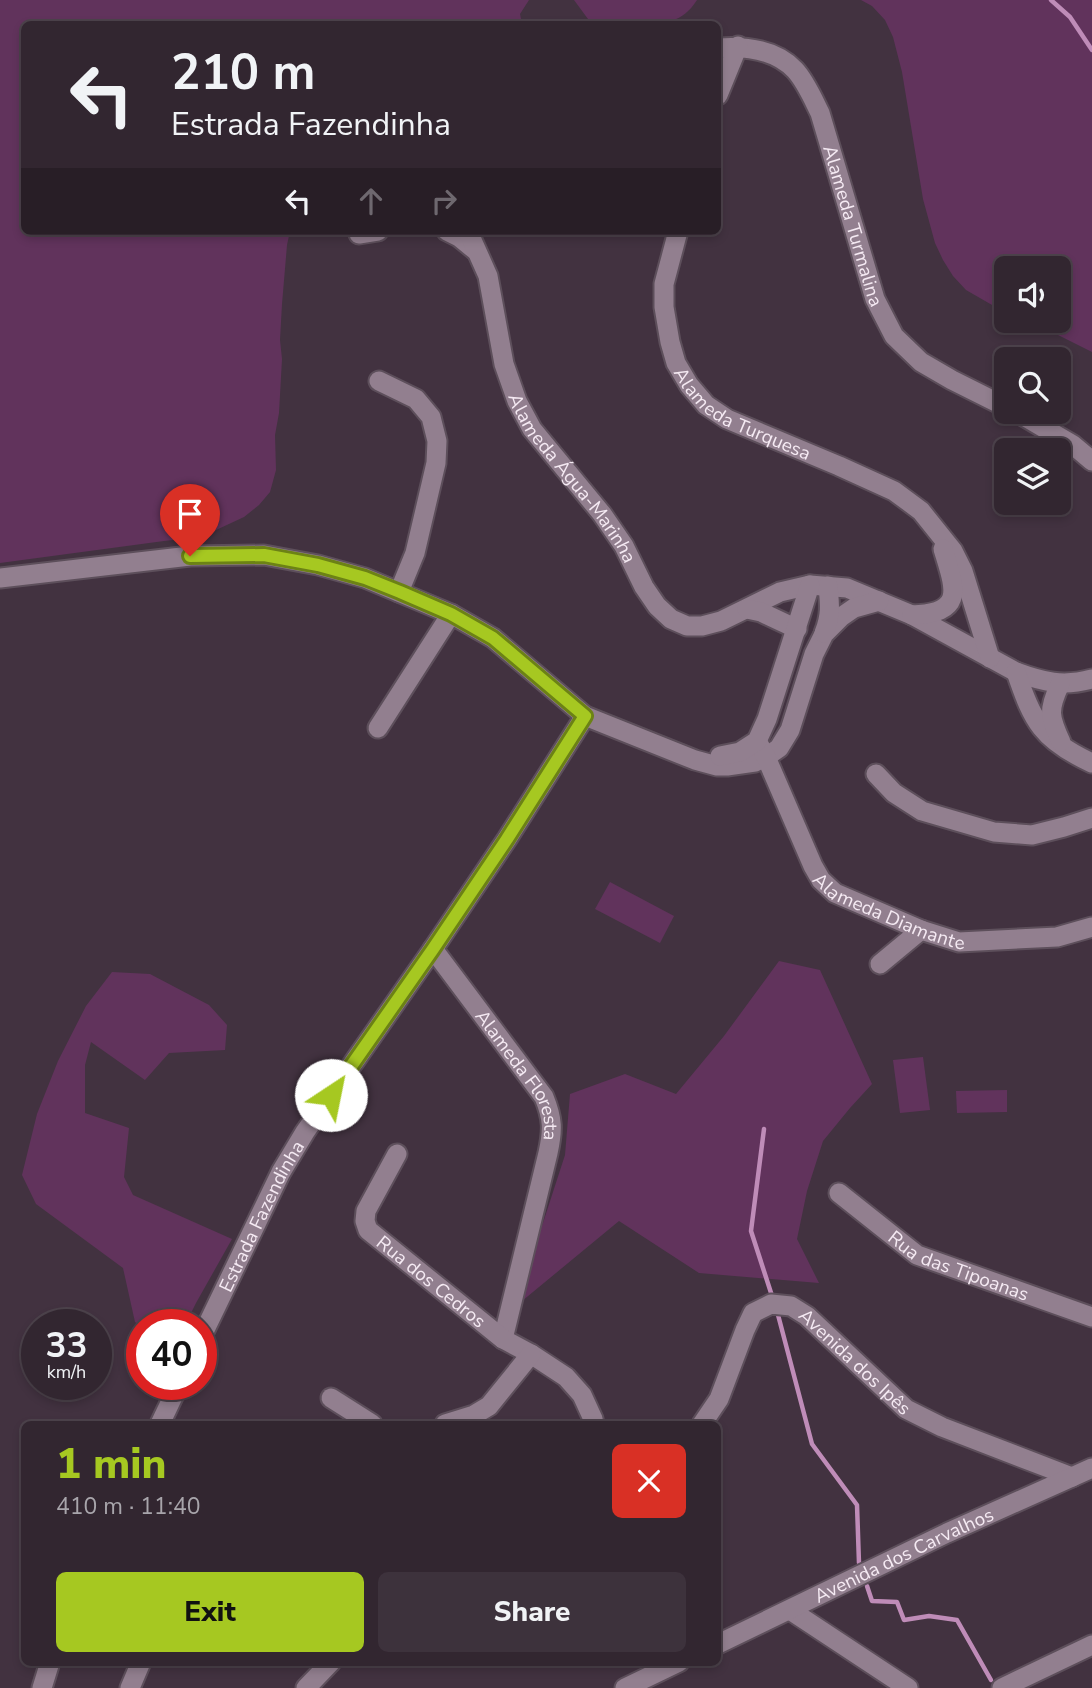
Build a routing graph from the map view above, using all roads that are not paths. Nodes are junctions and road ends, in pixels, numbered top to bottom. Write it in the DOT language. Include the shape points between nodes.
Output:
graph roads {
  1 [pos="738,46"];
  2 [pos="721,48"];
  3 [pos="721,88"];
  4 [pos="455,235"];
  5 [pos="470,235"];
  6 [pos="677,235"];
  7 [pos="476,250"];
  8 [pos="379,381"];
  9 [pos="994,401"];
  10 [pos="1037,424"];
  11 [pos="1092,461"];
  12 [pos="933,525"];
  13 [pos="0,578"];
  14 [pos="819,586"];
  15 [pos="400,592"];
  16 [pos="879,601"];
  17 [pos="747,609"];
  18 [pos="451,614"];
  19 [pos="912,615"];
  20 [pos="824,634"];
  21 [pos="794,636"];
  22 [pos="814,654"];
  23 [pos="990,658"];
  24 [pos="1016,672"];
  25 [pos="1092,679"];
  26 [pos="1060,684"];
  27 [pos="585,716"];
  28 [pos="767,719"];
  29 [pos="378,727"];
  30 [pos="790,730"];
  31 [pos="1062,746"];
  32 [pos="762,749"];
  33 [pos="1092,763"];
  34 [pos="876,774"];
  35 [pos="1092,818"];
  36 [pos="1092,927"];
  37 [pos="921,930"];
  38 [pos="433,949"];
  39 [pos="880,964"];
  40 [pos="397,1154"];
  41 [pos="839,1193"];
  42 [pos="215,1309"];
  43 [pos="1092,1317"];
  44 [pos="503,1339"];
  45 [pos="531,1354"];
  46 [pos="331,1398"];
  47 [pos="171,1400"];
  48 [pos="161,1421"];
  49 [pos="367,1421"];
  50 [pos="455,1421"];
  51 [pos="593,1421"];
  52 [pos="704,1421"];
  53 [pos="1092,1468"];
  54 [pos="1072,1477"];
  55 [pos="790,1610"];
  56 [pos="721,1643"];
  57 [pos="1092,1645"];
  58 [pos="49,1666"];
  59 [pos="139,1666"];
  60 [pos="327,1666"];
  61 [pos="671,1666"];
  62 [pos="42,1688"];
  63 [pos="130,1688"];
  64 [pos="306,1688"];
  65 [pos="625,1688"];
  66 [pos="908,1688"];
  67 [pos="1002,1688"];
  1 -- 2 [label="street, Alameda Turmalina"];
  1 -- 3 [label="street"];
  1 -- 9 [label="street, Alameda Turmalina" via="778,58 795,70 808,89 820,113 875,299 894,336 921,362"];
  4 -- 7 [label="street"];
  5 -- 7 [label="street, Alameda Água-Marinha"];
  6 -- 12 [label="street, Alameda Turquesa" via="664,284 664,307 676,363 706,405 726,419 894,491"];
  7 -- 17 [label="street, Alameda Água-Marinha" via="488,276 504,364 517,401 532,429 624,546 657,606 670,619 687,626 721,621"];
  8 -- 15 [label="street" via="416,399 430,417 437,441 415,553"];
  10 -- 11 [label="street"];
  12 -- 19 [label="street, Alameda Turquesa" via="953,596 940,611"];
  12 -- 23 [label="street, Alameda Turquesa" via="963,570"];
  13 -- 15 [label="street" via="190,556 264,555 318,565"];
  14 -- 16 [label="street, Alameda Água-Marinha" via="847,588"];
  14 -- 17 [label="street, Alameda Água-Marinha" via="780,592"];
  14 -- 20 [label="street" via="831,606"];
  14 -- 21 [label="street"];
  15 -- 18 [label="street"];
  16 -- 19 [label="street, Alameda Água-Marinha"];
  16 -- 20 [label="street" via="853,608"];
  17 -- 21 [label="street" via="761,612"];
  18 -- 27 [label="street" via="493,638"];
  18 -- 29 [label="street"];
  19 -- 23 [label="street, Alameda Água-Marinha"];
  20 -- 22 [label="street"];
  21 -- 22 [label="street"];
  21 -- 28 [label="street"];
  22 -- 30 [label="street"];
  23 -- 24 [label="street, Alameda Água-Marinha"];
  24 -- 26 [label="street, Alameda Água-Marinha"];
  24 -- 31 [label="street" via="1038,724"];
  25 -- 26 [label="street, Alameda Água-Marinha"];
  26 -- 31 [label="street" via="1051,713"];
  27 -- 32 [label="street" via="717,766 755,762"];
  27 -- 38 [label="street, Estrada Fazendinha"];
  28 -- 30 [label="street"];
  28 -- 32 [label="street"];
  30 -- 32 [label="street" via="779,748"];
  31 -- 33 [label="street"];
  32 -- 37 [label="street, Alameda Diamante" via="821,880 835,892"];
  34 -- 35 [label="street" via="894,793 922,811 994,832 1032,835"];
  36 -- 37 [label="street, Alameda Diamante" via="1057,937 959,942"];
  37 -- 39 [label="street"];
  38 -- 42 [label="street, Estrada Fazendinha" via="305,1132"];
  38 -- 44 [label="street, Alameda Floresta" via="544,1097 550,1112 548,1153"];
  40 -- 44 [label="street, Rua dos Cedros" via="366,1211 368,1230"];
  41 -- 43 [label="street, Rua das Tipoanas" via="918,1255"];
  44 -- 45 [label="street, Rua dos Cedros"];
  45 -- 50 [label="street" via="489,1406"];
  45 -- 51 [label="street, Rua dos Cedros" via="566,1377 582,1395"];
  46 -- 49 [label="street"];
  47 -- 48 [label="street"];
  52 -- 54 [label="street, Avenida dos Ipês" via="719,1399 753,1313 771,1304 791,1306 906,1409"];
  53 -- 54 [label="street, Avenida dos Carvalhos"];
  54 -- 55 [label="street, Avenida dos Carvalhos"];
  55 -- 56 [label="street, Avenida dos Carvalhos"];
  55 -- 66 [label="street"];
  57 -- 67 [label="street"];
  58 -- 62 [label="street"];
  59 -- 63 [label="street"];
  60 -- 64 [label="street"];
  61 -- 65 [label="street"];
}
